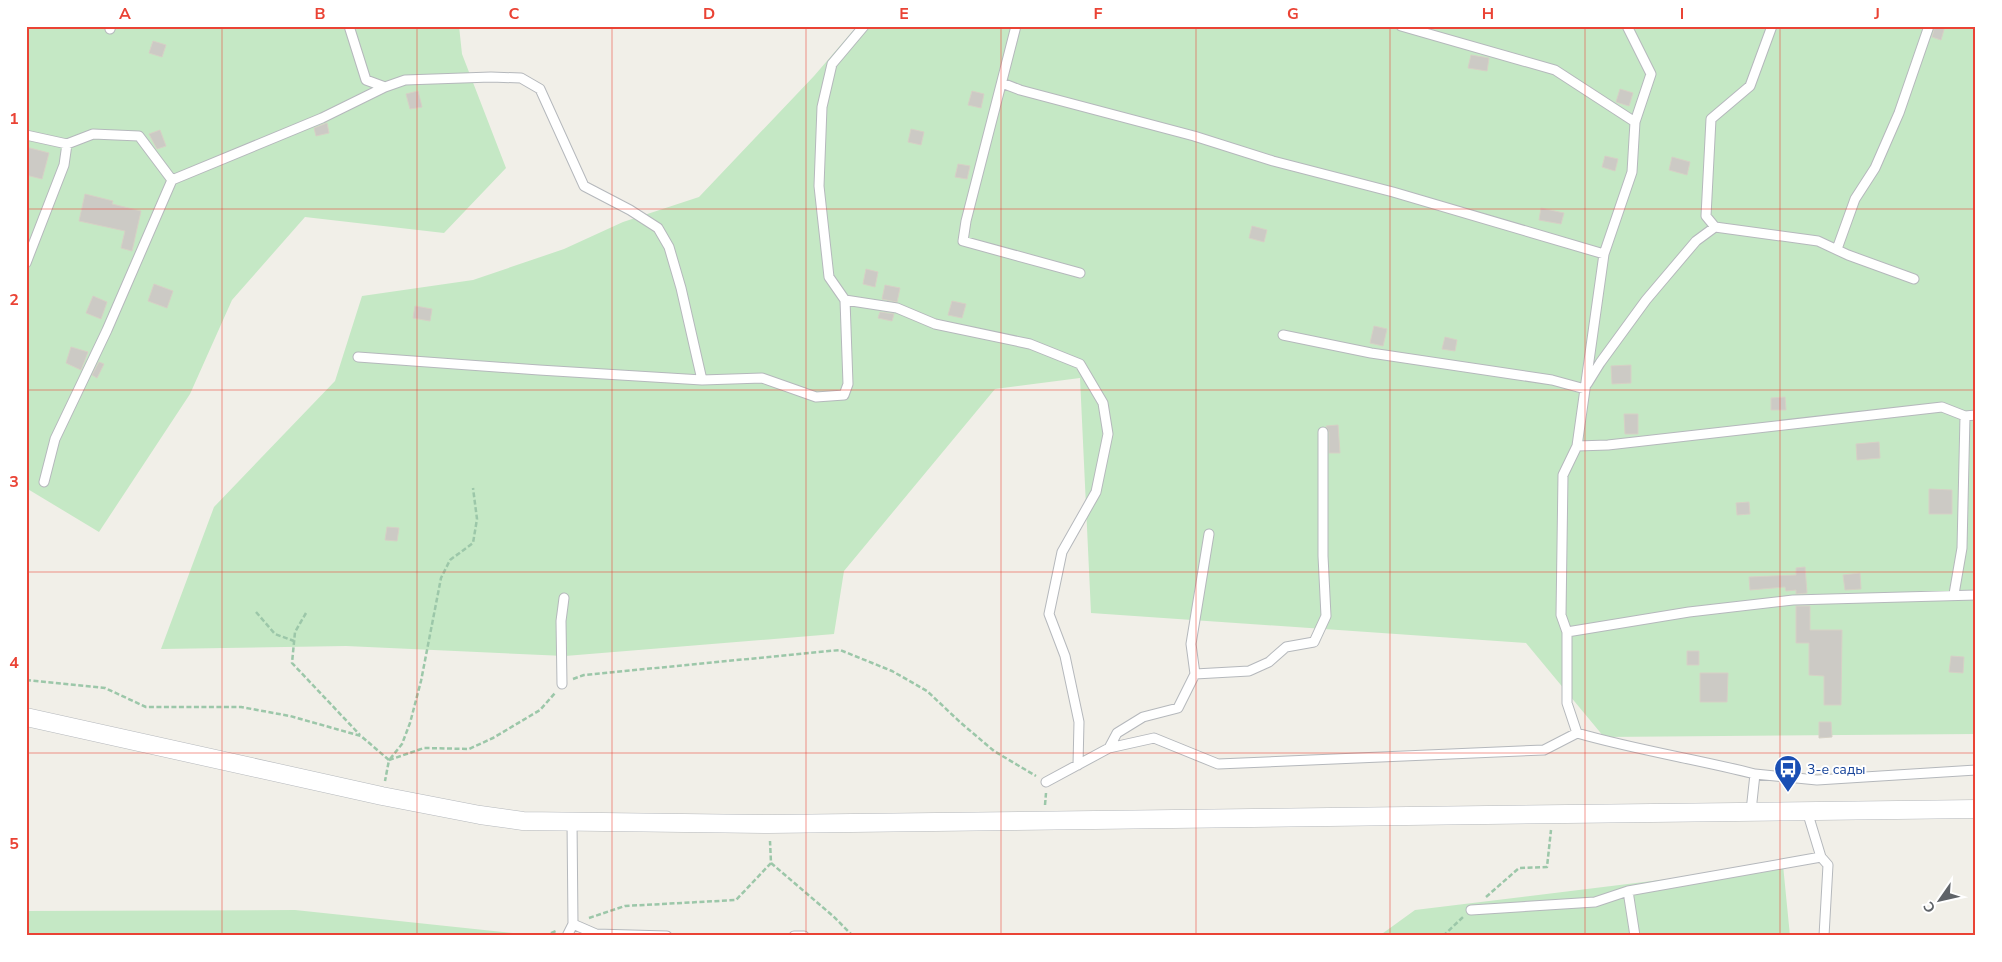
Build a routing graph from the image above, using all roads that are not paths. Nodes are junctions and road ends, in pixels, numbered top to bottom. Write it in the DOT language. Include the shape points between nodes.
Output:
graph roads {
  1 [pos="349,26"];
  2 [pos="864,26"];
  3 [pos="1016,26"];
  4 [pos="1401,26"];
  5 [pos="1627,26"];
  6 [pos="1772,26"];
  7 [pos="1929,26"];
  8 [pos="1002,83"];
  9 [pos="385,87"];
  10 [pos="1635,122"];
  11 [pos="26,135"];
  12 [pos="67,144"];
  13 [pos="172,180"];
  14 [pos="1715,227"];
  15 [pos="1838,249"];
  16 [pos="1604,254"];
  17 [pos="26,263"];
  18 [pos="1080,273"];
  19 [pos="1914,279"];
  20 [pos="845,300"];
  21 [pos="1283,335"];
  22 [pos="358,357"];
  23 [pos="702,380"];
  24 [pos="1584,389"];
  25 [pos="1976,415"];
  26 [pos="1965,416"];
  27 [pos="1322,432"];
  28 [pos="1576,446"];
  29 [pos="44,482"];
  30 [pos="1209,534"];
  31 [pos="1954,594"];
  32 [pos="1976,595"];
  33 [pos="564,598"];
  34 [pos="1567,632"];
  35 [pos="1195,674"];
  36 [pos="562,684"];
  37 [pos="26,717"];
  38 [pos="1577,733"];
  39 [pos="1109,748"];
  40 [pos="1078,765"];
  41 [pos="1976,770"];
  42 [pos="1755,774"];
  43 [pos="1046,782"];
  44 [pos="1976,809"];
  45 [pos="1751,811"];
  46 [pos="1808,811"];
  47 [pos="572,821"];
  48 [pos="1821,857"];
  49 [pos="1628,891"];
  50 [pos="1471,910"];
  51 [pos="573,924"];
  52 [pos="567,936"];
  53 [pos="667,936"];
  54 [pos="794,936"];
  55 [pos="804,936"];
  56 [pos="1635,936"];
  57 [pos="1824,936"];
  1 -- 9 [label="lane" via="366,80"];
  2 -- 20 [label="lane" via="832,64 822,107 819,186 828,268"];
  3 -- 8 [label="lane"];
  4 -- 10 [label="lane" via="1555,70"];
  5 -- 10 [label="lane" via="1651,74"];
  6 -- 14 [label="lane" via="1750,86 1711,119 1706,216"];
  7 -- 15 [label="lane" via="1898,112 1875,168 1855,199"];
  8 -- 16 [label="lane"];
  8 -- 18 [label="lane" via="963,241"];
  9 -- 13 [label="lane" via="322,118"];
  9 -- 23 [label="lane" via="405,80 491,76 521,78 540,89 584,186 658,228 668,247 681,288"];
  10 -- 16 [label="lane" via="1632,172"];
  11 -- 12 [label="lane"];
  12 -- 13 [label="lane" via="93,134 139,136"];
  12 -- 17 [label="lane" via="64,165"];
  13 -- 29 [label="lane" via="107,330 55,439"];
  14 -- 15 [label="lane" via="1818,241"];
  14 -- 24 [label="lane" via="1696,240 1646,300"];
  15 -- 19 [label="lane"];
  16 -- 24 [label="lane"];
  20 -- 23 [label="lane" via="848,384 844,395 816,397 762,378"];
  20 -- 40 [label="lane" via="897,308 935,324 1030,344 1080,364 1103,403 1108,434 1096,492 1062,552 1049,614 1065,656 1079,722"];
  21 -- 24 [label="lane" via="1370,353 1552,380"];
  22 -- 23 [label="lane"];
  24 -- 28 [label="lane"];
  25 -- 26 [label="lane"];
  26 -- 28 [label="lane" via="1942,407"];
  26 -- 31 [label="lane" via="1962,548"];
  27 -- 35 [label="lane" via="1326,616 1314,642 1286,647 1269,662 1250,671"];
  28 -- 34 [label="lane" via="1564,475 1561,615"];
  30 -- 35 [label="lane" via="1191,644"];
  31 -- 32 [label="lane"];
  31 -- 34 [label="lane" via="1793,600 1689,612"];
  33 -- 36 [label="lane"];
  34 -- 38 [label="lane" via="1567,704"];
  35 -- 39 [label="lane" via="1178,708 1143,716 1117,733"];
  37 -- 47 [label="street" via="480,815 523,821"];
  38 -- 39 [label="lane" via="1544,750 1218,764 1154,738"];
  38 -- 42 [label="lane" via="1626,747"];
  39 -- 40 [label="lane"];
  40 -- 43 [label="lane"];
  41 -- 42 [label="lane" via="1817,780"];
  42 -- 45 [label="lane"];
  44 -- 46 [label="street"];
  45 -- 46 [label="street"];
  45 -- 47 [label="street" via="769,824"];
  46 -- 48 [label="lane"];
  47 -- 51 [label="lane"];
  48 -- 49 [label="lane"];
  48 -- 57 [label="lane" via="1828,865"];
  49 -- 50 [label="lane" via="1595,902"];
  49 -- 56 [label="lane"];
  51 -- 52 [label="lane"];
  51 -- 53 [label="lane" via="596,934"];
  54 -- 55 [label="lane"];
}
